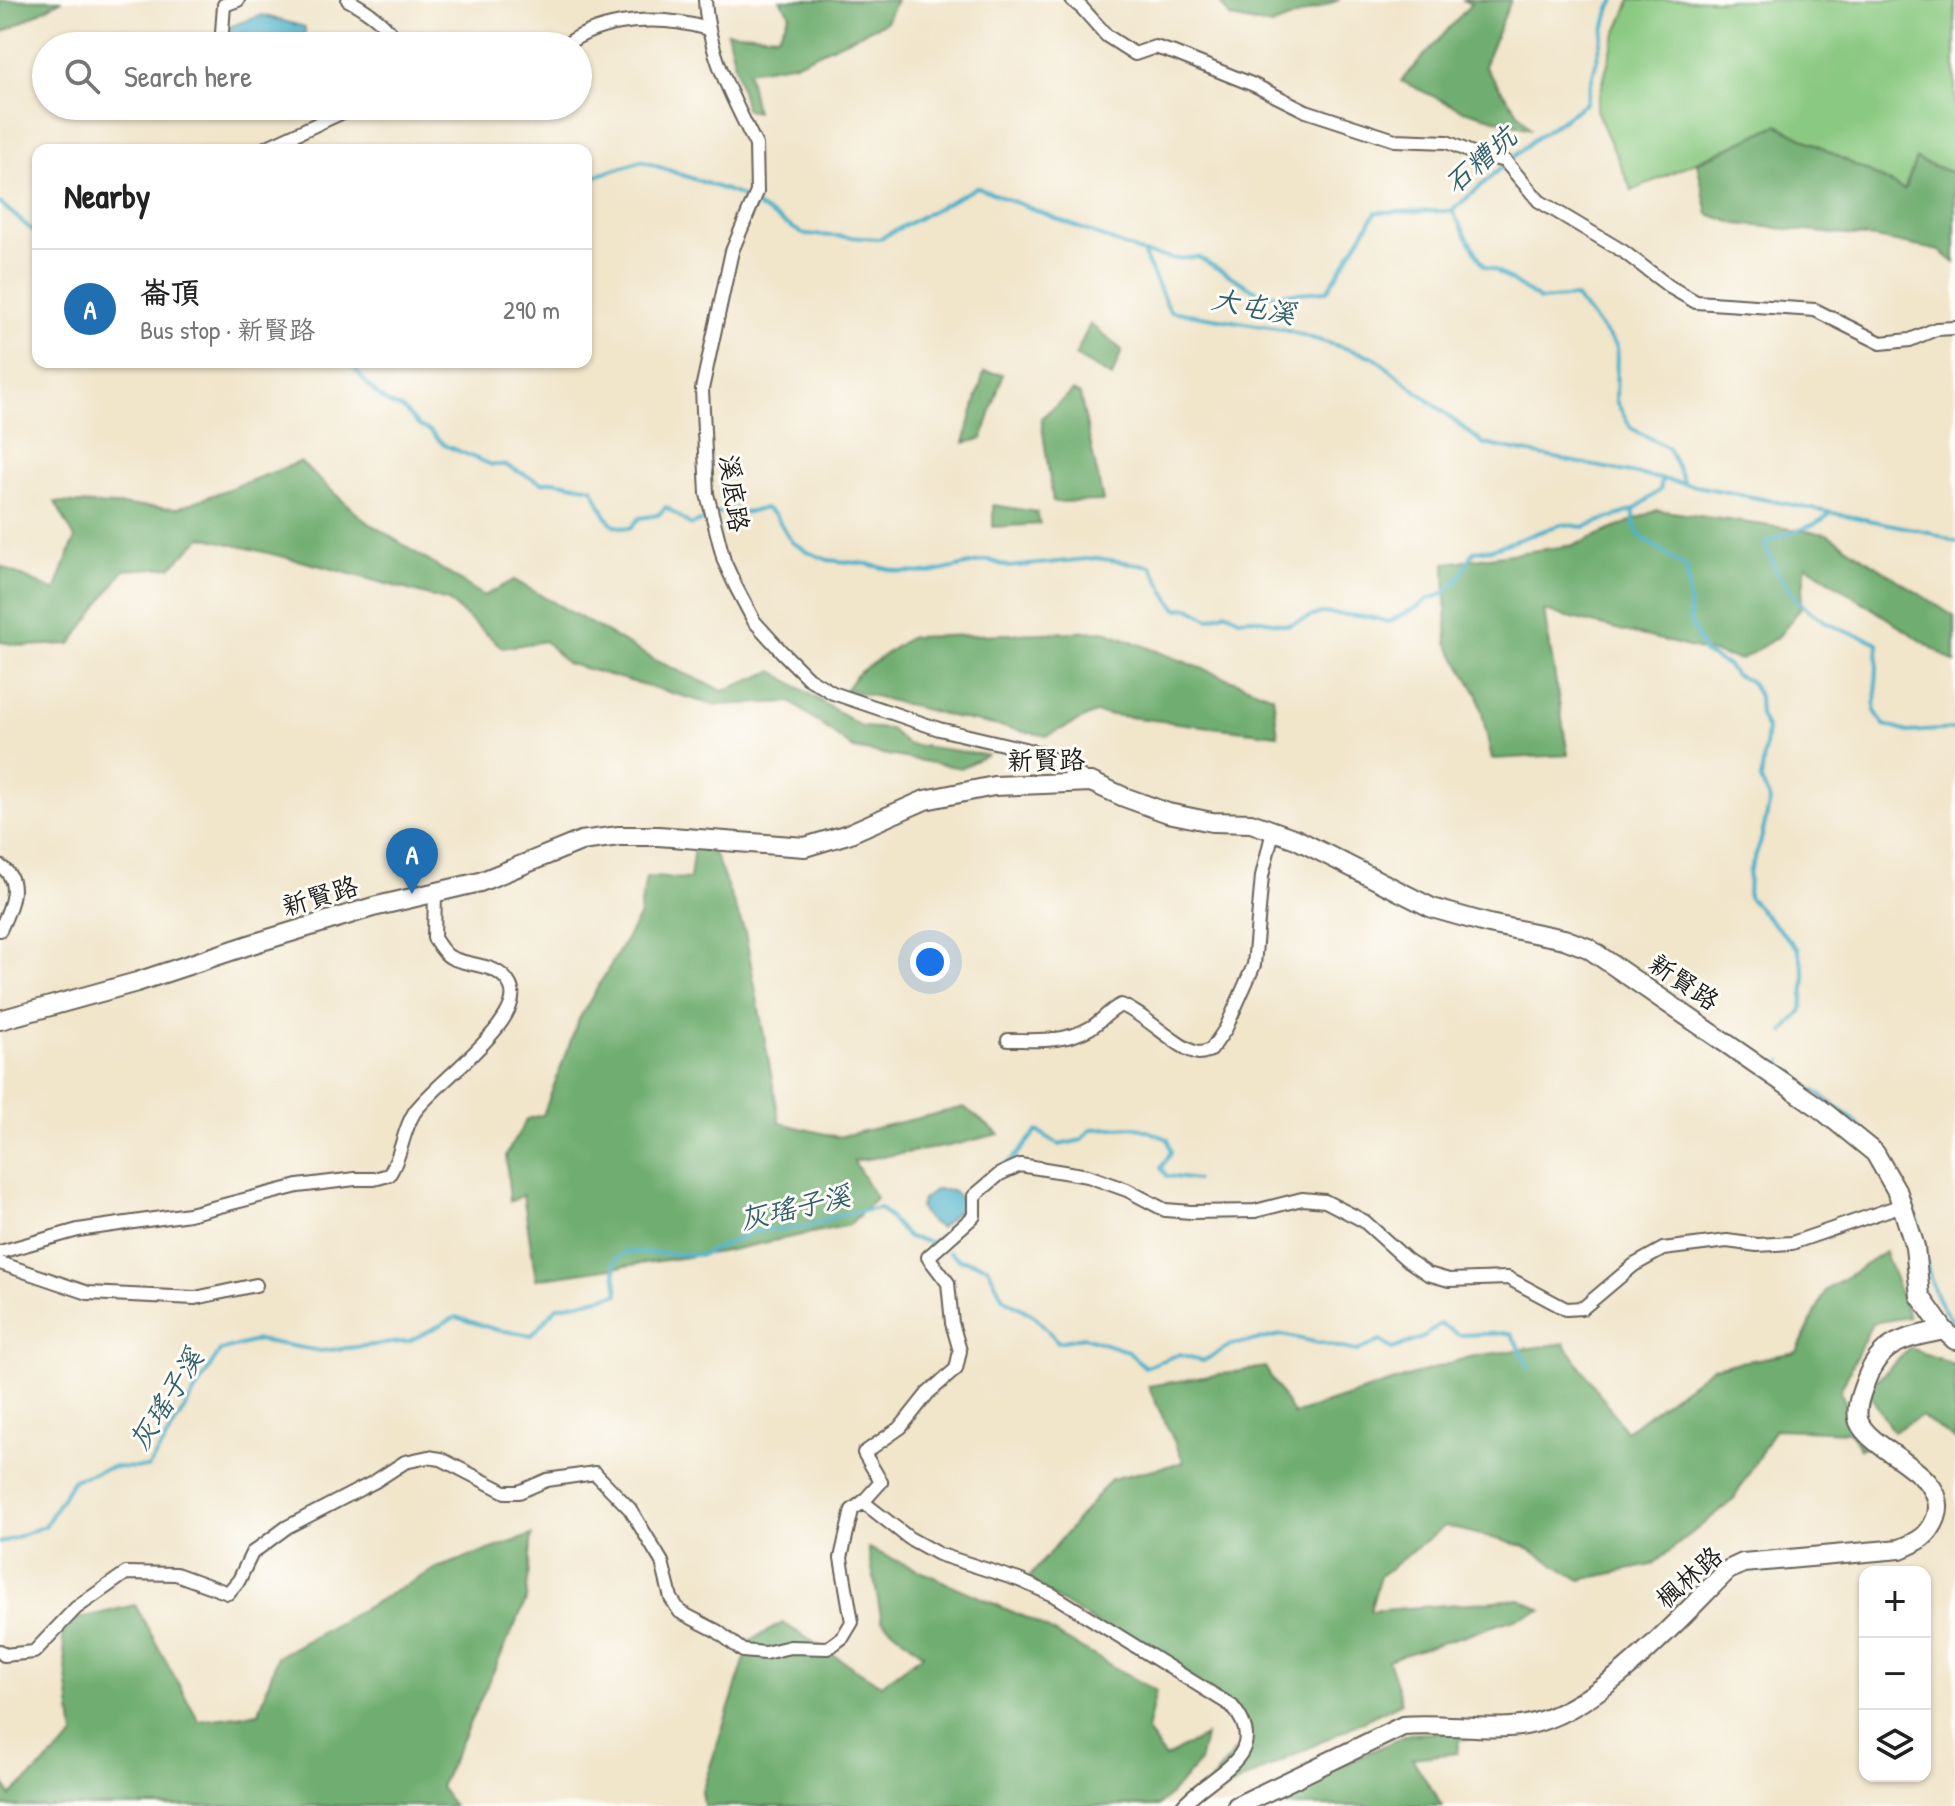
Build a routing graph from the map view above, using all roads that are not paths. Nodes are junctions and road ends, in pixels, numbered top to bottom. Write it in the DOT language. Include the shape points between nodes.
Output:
graph roads {
  1 [pos="238,0"];
  2 [pos="348,0"];
  3 [pos="705,0"];
  4 [pos="1072,0"];
  5 [pos="708,29"];
  6 [pos="222,32"];
  7 [pos="392,32"];
  8 [pos="591,32"];
  9 [pos="326,120"];
  10 [pos="274,144"];
  11 [pos="1955,328"];
  12 [pos="1091,782"];
  13 [pos="1273,831"];
  14 [pos="0,866"];
  15 [pos="435,892"];
  16 [pos="0,930"];
  17 [pos="0,1020"];
  18 [pos="1008,1040"];
  19 [pos="1902,1205"];
  20 [pos="0,1252"];
  21 [pos="0,1263"];
  22 [pos="256,1285"];
  23 [pos="1950,1335"];
  24 [pos="863,1502"];
  25 [pos="0,1651"];
  26 [pos="1182,1806"];
  27 [pos="1237,1806"];
  1 -- 6 [label="street" via="224,5"];
  2 -- 7 [label="street"];
  3 -- 5 [label="street, 溪底路"];
  4 -- 11 [label="street" via="1107,36 1135,54 1155,47 1306,111 1395,140 1447,142 1505,161 1539,201 1696,302 1815,310 1881,343"];
  5 -- 8 [label="street" via="636,21 606,24"];
  5 -- 12 [label="street, 溪底路" via="727,86 756,145 757,192 732,251 702,389 713,525 724,561 754,621 808,678 833,693 939,729 1041,753"];
  9 -- 10 [label="street"];
  12 -- 13 [label="street, 新賢路" via="1168,813 1251,823"];
  12 -- 15 [label="street, 新賢路" via="994,786 943,795 805,847 658,836 581,841 480,882"];
  13 -- 18 [label="street" via="1262,876 1254,965 1211,1050 1187,1048 1121,1005 1092,1027 1061,1040"];
  13 -- 19 [label="street, 新賢路" via="1432,908 1588,948 1817,1106 1875,1153"];
  14 -- 16 [label="street" via="13,882 12,903"];
  15 -- 17 [label="street, 新賢路"];
  15 -- 20 [label="street" via="434,938 449,957 501,974 512,987 512,1002 502,1023 415,1111 389,1175 298,1186 189,1214 78,1230"];
  19 -- 23 [label="street, 新賢路" via="1915,1247 1920,1296"];
  19 -- 24 [label="street" via="1792,1243 1727,1241 1663,1249 1634,1265 1583,1308 1566,1309 1508,1278 1449,1280 1428,1274 1364,1221 1325,1201 1302,1199 1255,1211 1165,1210 1088,1176 1020,1165 974,1196 974,1216 928,1257 948,1283 960,1351 956,1369 901,1427 864,1453 881,1482"];
  21 -- 22 [label="street" via="88,1293 195,1298"];
  23 -- 27 [label="street, 楓林路" via="1887,1347 1873,1362 1858,1407 1858,1421 1867,1432 1936,1494 1938,1512 1918,1542 1900,1549 1743,1563 1728,1570 1616,1678 1566,1711 1525,1725 1403,1726"];
  24 -- 25 [label="street" via="852,1510 841,1558 852,1622 828,1648 743,1651 680,1612 654,1548 630,1509 595,1473 505,1492 428,1457 405,1462 287,1527 252,1553 228,1593 176,1574 126,1573 76,1608 34,1652"];
  24 -- 26 [label="street" via="938,1554 1053,1595 1232,1706 1244,1728 1242,1756"];
}
